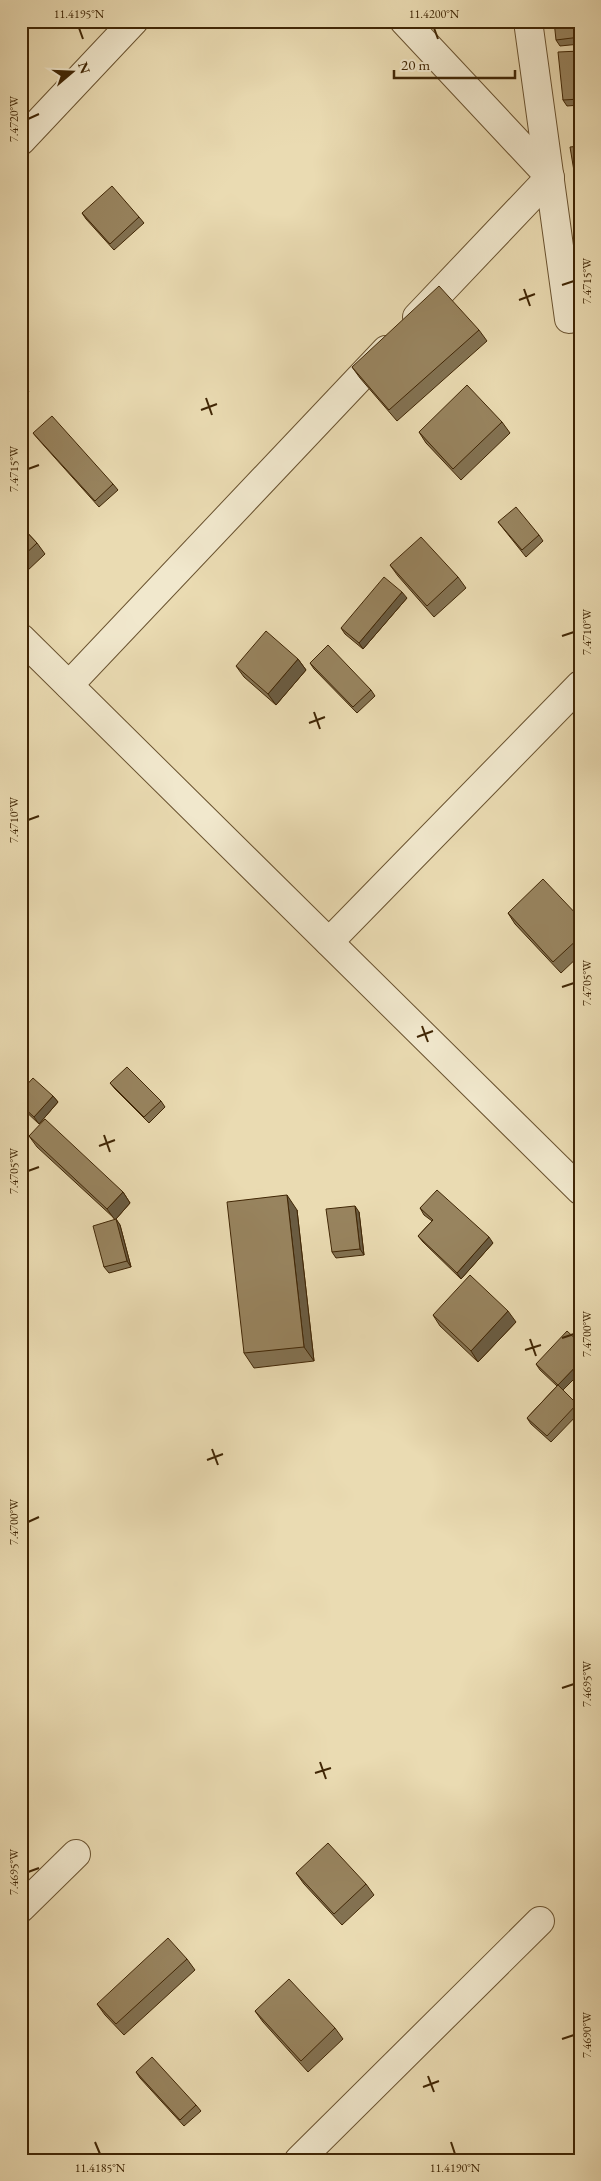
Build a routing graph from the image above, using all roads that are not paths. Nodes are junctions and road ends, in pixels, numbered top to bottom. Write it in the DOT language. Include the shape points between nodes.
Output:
graph roads {
  1 [pos="134,21"];
  2 [pos="404,21"];
  3 [pos="528,21"];
  4 [pos="21,141"];
  5 [pos="550,177"];
  6 [pos="580,317"];
  7 [pos="21,638"];
  8 [pos="69,685"];
  9 [pos="580,685"];
  10 [pos="329,942"];
  11 [pos="580,1190"];
  12 [pos="76,1854"];
  13 [pos="21,1908"];
  14 [pos="540,1921"];
  15 [pos="299,2160"];
  1 -- 4 [label="street"];
  2 -- 5 [label="street"];
  3 -- 5 [label="street"];
  5 -- 6 [label="street" via="568,319"];
  5 -- 8 [label="street"];
  7 -- 8 [label="street"];
  8 -- 10 [label="street"];
  9 -- 10 [label="street"];
  10 -- 11 [label="street"];
  12 -- 13 [label="street"];
  14 -- 15 [label="street"];
}
